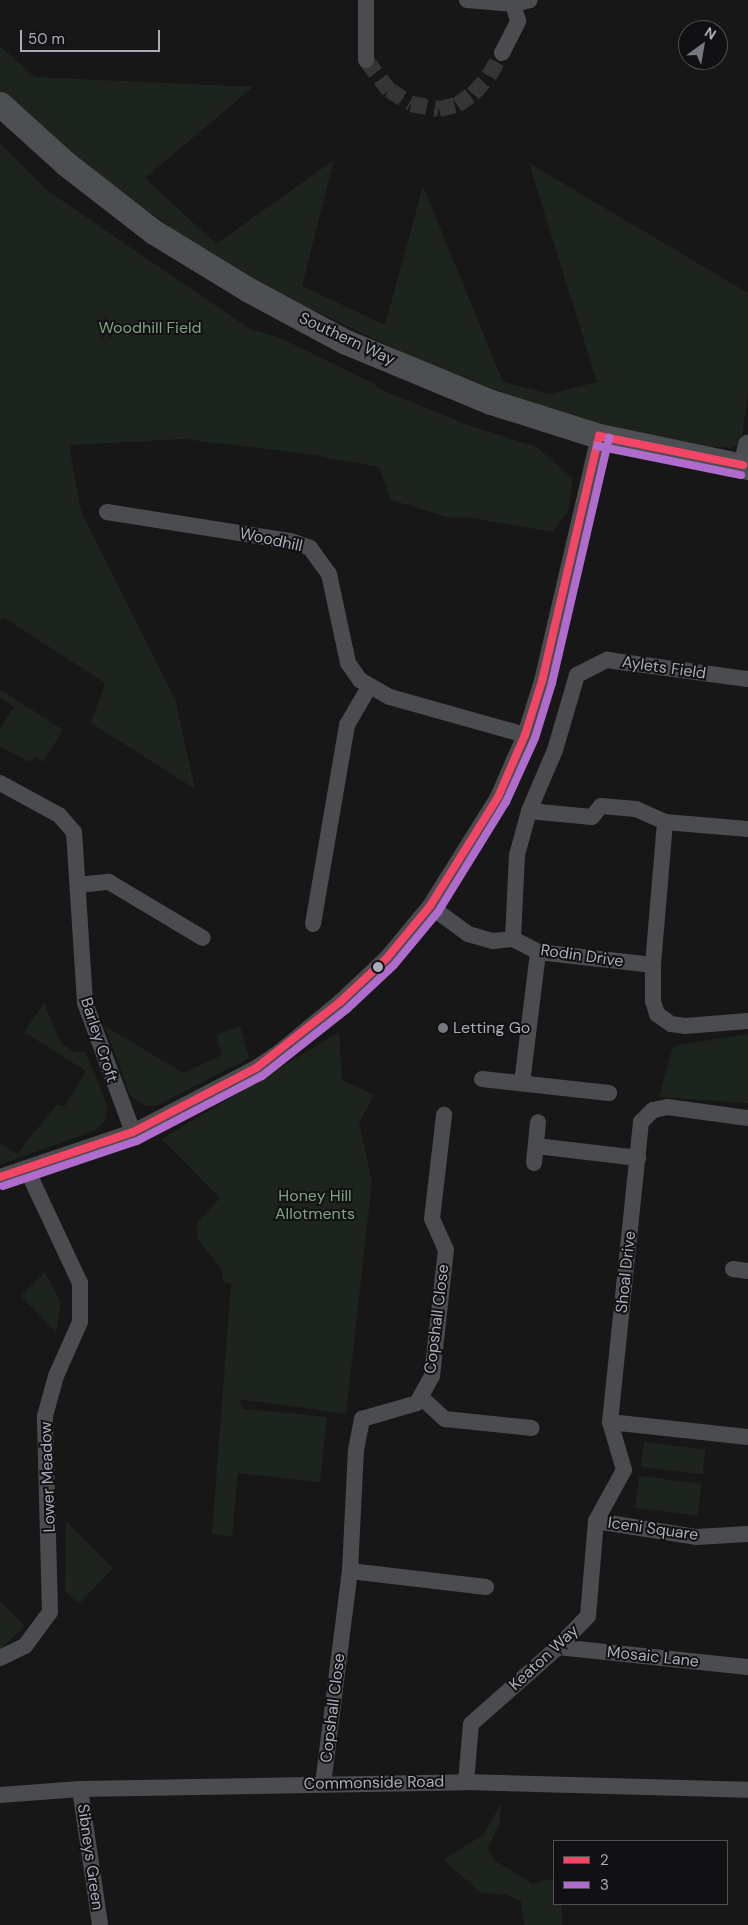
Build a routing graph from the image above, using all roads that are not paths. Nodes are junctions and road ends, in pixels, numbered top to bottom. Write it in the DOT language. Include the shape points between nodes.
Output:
graph roads {
  1 [pos="366,0"];
  2 [pos="467,0"];
  3 [pos="530,0"];
  4 [pos="512,4"];
  5 [pos="502,52"];
  6 [pos="366,60"];
  7 [pos="0,104"];
  8 [pos="599,436"];
  9 [pos="746,459"];
  10 [pos="107,512"];
  11 [pos="748,678"];
  12 [pos="369,687"];
  13 [pos="525,735"];
  14 [pos="0,783"];
  15 [pos="529,811"];
  16 [pos="665,822"];
  17 [pos="748,829"];
  18 [pos="78,885"];
  19 [pos="430,906"];
  20 [pos="313,924"];
  21 [pos="203,938"];
  22 [pos="513,940"];
  23 [pos="538,952"];
  24 [pos="653,965"];
  25 [pos="748,1021"];
  26 [pos="482,1079"];
  27 [pos="522,1083"];
  28 [pos="609,1093"];
  29 [pos="444,1115"];
  30 [pos="748,1118"];
  31 [pos="538,1122"];
  32 [pos="133,1132"];
  33 [pos="638,1158"];
  34 [pos="27,1170"];
  35 [pos="0,1177"];
  36 [pos="421,1397"];
  37 [pos="610,1422"];
  38 [pos="532,1428"];
  39 [pos="748,1437"];
  40 [pos="596,1521"];
  41 [pos="748,1534"];
  42 [pos="350,1571"];
  43 [pos="486,1587"];
  44 [pos="558,1647"];
  45 [pos="0,1658"];
  46 [pos="748,1667"];
  47 [pos="466,1782"];
  48 [pos="323,1784"];
  49 [pos="80,1789"];
  50 [pos="748,1790"];
  51 [pos="0,1795"];
  52 [pos="100,1925"];
  1 -- 6 [label="street"];
  2 -- 4 [label="street"];
  3 -- 4 [label="street"];
  4 -- 5 [label="street" via="518,21"];
  7 -- 8 [label="main road, Southern Way" via="65,163 154,232 247,289 346,342 491,402"];
  8 -- 9 [label="main road, Southern Way"];
  8 -- 13 [label="street" via="542,680"];
  10 -- 12 [label="street, Woodhill" via="290,541 310,548 329,574 348,663"];
  11 -- 15 [label="street, Aylets Field" via="607,660 577,675 555,750"];
  12 -- 13 [label="street, Woodhill" via="390,697"];
  12 -- 20 [label="street" via="347,725"];
  13 -- 19 [label="street" via="498,797"];
  14 -- 18 [label="street, Barley Croft" via="54,812 70,826 77,849"];
  15 -- 16 [label="street" via="592,816 601,806 636,809"];
  15 -- 22 [label="street, Aylets Field" via="517,855"];
  16 -- 17 [label="street"];
  16 -- 24 [label="street"];
  18 -- 21 [label="street" via="109,882"];
  18 -- 32 [label="street, Barley Croft" via="85,1003"];
  19 -- 22 [label="street" via="468,934 493,942"];
  19 -- 32 [label="street" via="386,959 281,1051 212,1093"];
  22 -- 23 [label="street, Rodin Drive"];
  23 -- 24 [label="street, Rodin Drive"];
  23 -- 27 [label="street"];
  24 -- 25 [label="street" via="653,1001 657,1014 671,1024 685,1026"];
  26 -- 27 [label="street"];
  27 -- 28 [label="street"];
  29 -- 36 [label="street, Copshall Close" via="432,1219 446,1250 432,1376"];
  30 -- 33 [label="street, Shoal Drive" via="667,1107 653,1110 641,1122"];
  31 -- 33 [label="street" via="535,1155"];
  32 -- 34 [label="street"];
  33 -- 37 [label="street, Shoal Drive"];
  34 -- 35 [label="street"];
  34 -- 45 [label="street, Lower Meadow" via="80,1283 80,1322 56,1376 45,1416 50,1612 25,1646"];
  36 -- 38 [label="street" via="445,1419"];
  36 -- 42 [label="street, Copshall Close" via="417,1403 401,1410 362,1419 356,1450"];
  37 -- 39 [label="street"];
  37 -- 40 [label="street, Iceni Square" via="624,1470"];
  40 -- 41 [label="street, Iceni Square" via="696,1536"];
  40 -- 44 [label="street, Keaton Way" via="588,1616"];
  42 -- 43 [label="street"];
  42 -- 48 [label="street, Copshall Close"];
  44 -- 46 [label="street, Mosaic Lane"];
  44 -- 47 [label="street, Keaton Way" via="471,1724"];
  47 -- 48 [label="street, Commonside Road"];
  47 -- 50 [label="street, Commonside Road"];
  48 -- 49 [label="street, Commonside Road"];
  49 -- 51 [label="street, Commonside Road"];
  49 -- 52 [label="street, Sibneys Green"];
}
